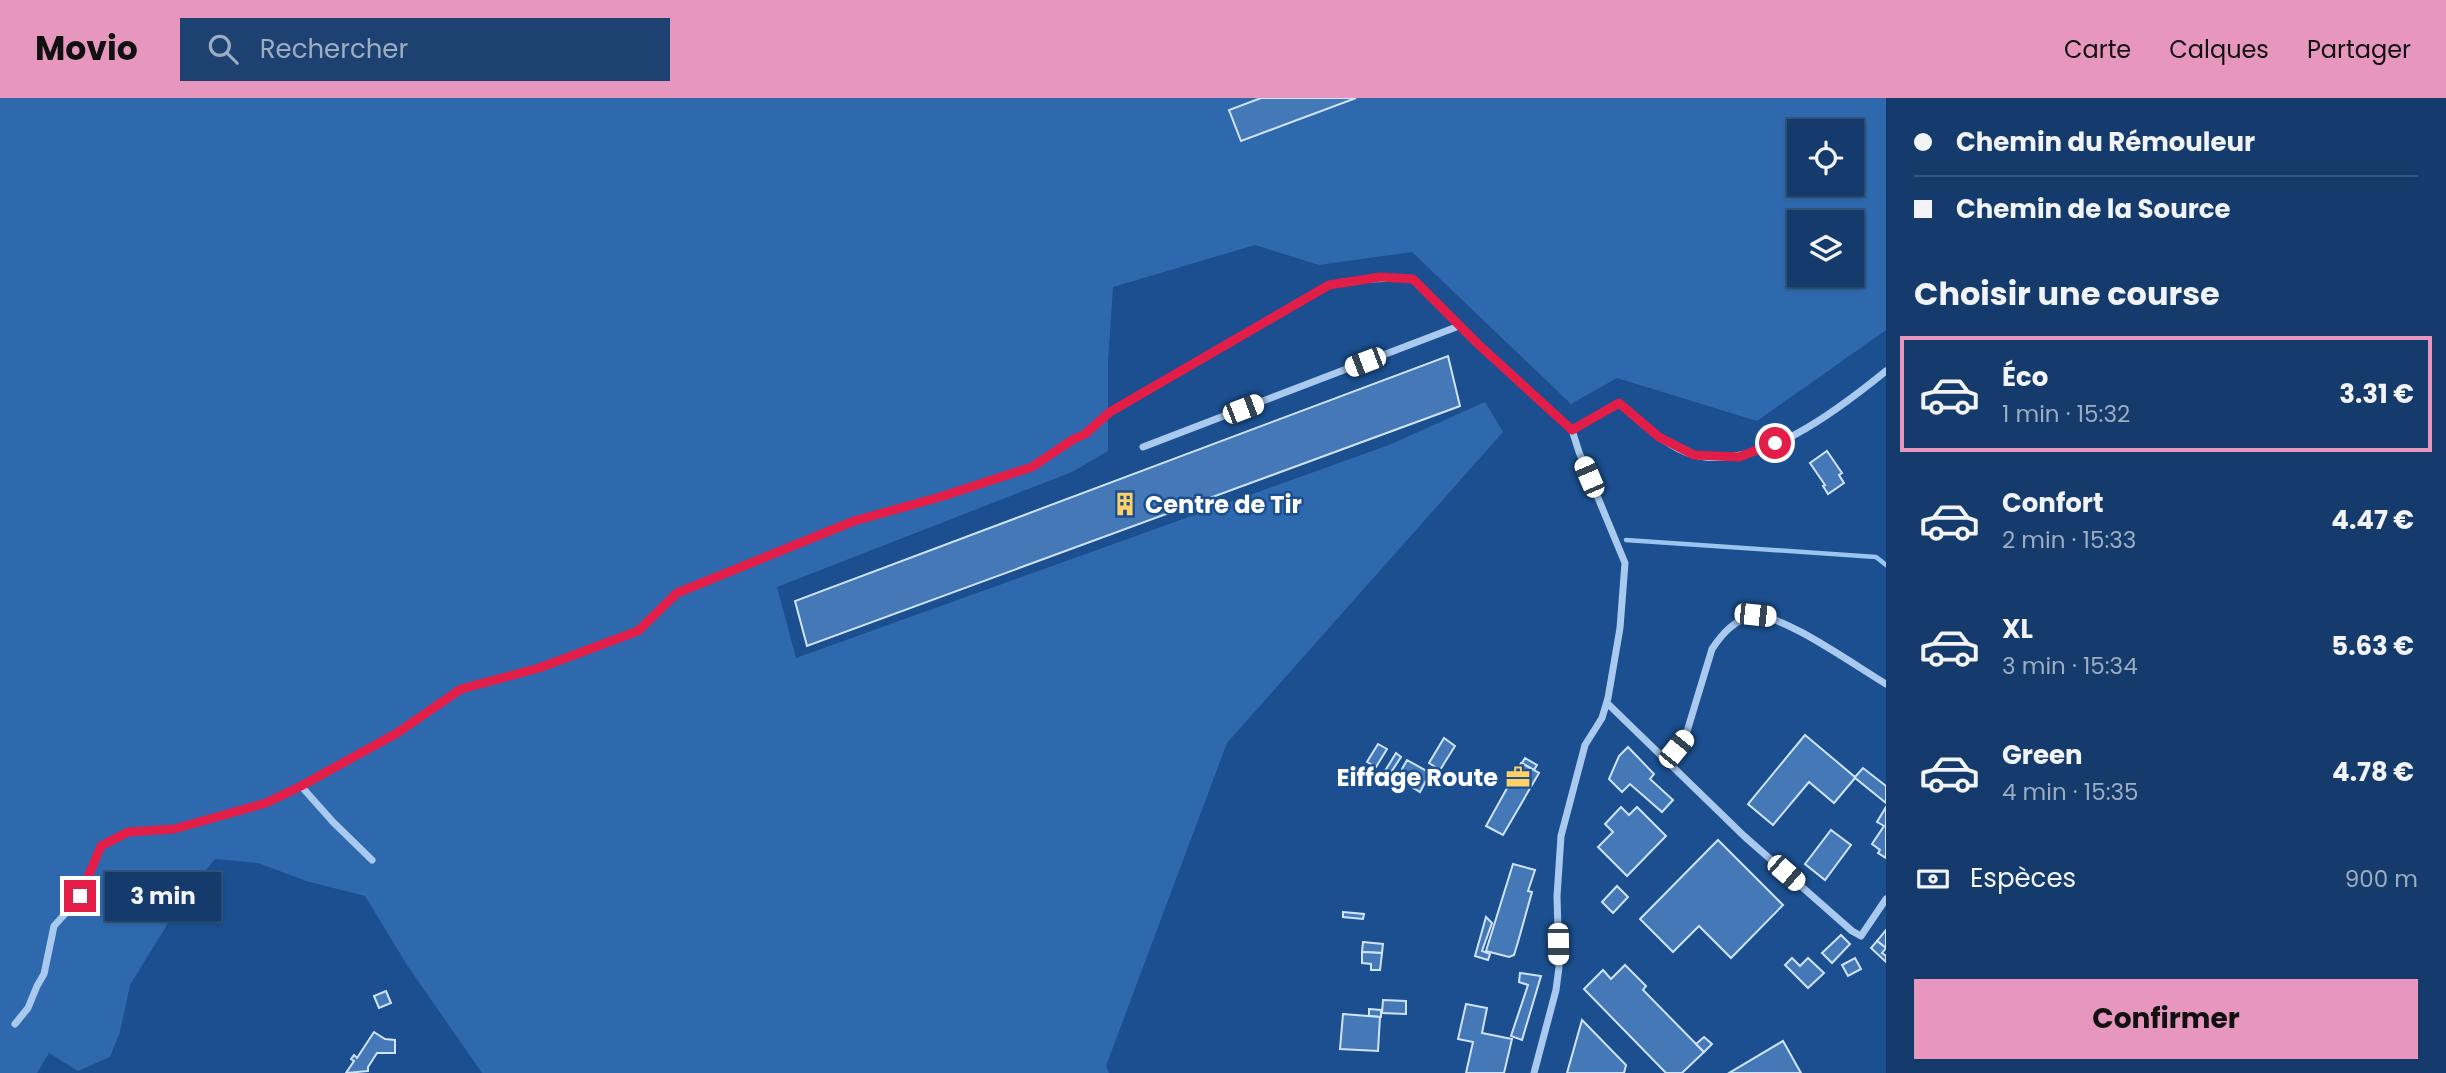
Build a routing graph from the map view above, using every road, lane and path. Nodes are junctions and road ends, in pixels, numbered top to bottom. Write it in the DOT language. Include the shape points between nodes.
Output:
graph roads {
  1 [pos="1459,326"];
  2 [pos="1886,371"];
  3 [pos="1572,430"];
  4 [pos="1143,447"];
  5 [pos="1886,684"];
  6 [pos="1607,703"];
  7 [pos="1667,760"];
  8 [pos="301,786"];
  9 [pos="372,860"];
  10 [pos="1886,898"];
  11 [pos="15,1024"];
  12 [pos="1534,1073"];
  1 -- 3 [label="street"];
  1 -- 4 [label="street"];
  1 -- 8 [label="street" via="1413,279 1380,277 1329,285 1110,412 1085,434 1032,467 854,521 677,593 638,631 539,668 461,689 397,733"];
  2 -- 3 [label="street" via="1793,437 1739,457 1694,455 1659,437 1619,403"];
  3 -- 6 [label="street" via="1625,563"];
  5 -- 7 [label="street" via="1794,628 1755,615 1741,620 1712,649 1685,738"];
  6 -- 7 [label="street"];
  6 -- 12 [label="street" via="1585,745 1562,836 1557,896 1559,967"];
  7 -- 10 [label="street" via="1744,836 1852,931 1861,936"];
  8 -- 9 [label="street"];
  8 -- 11 [label="street" via="266,803 174,829 128,832 101,846 80,896 54,926 44,975"];
}
